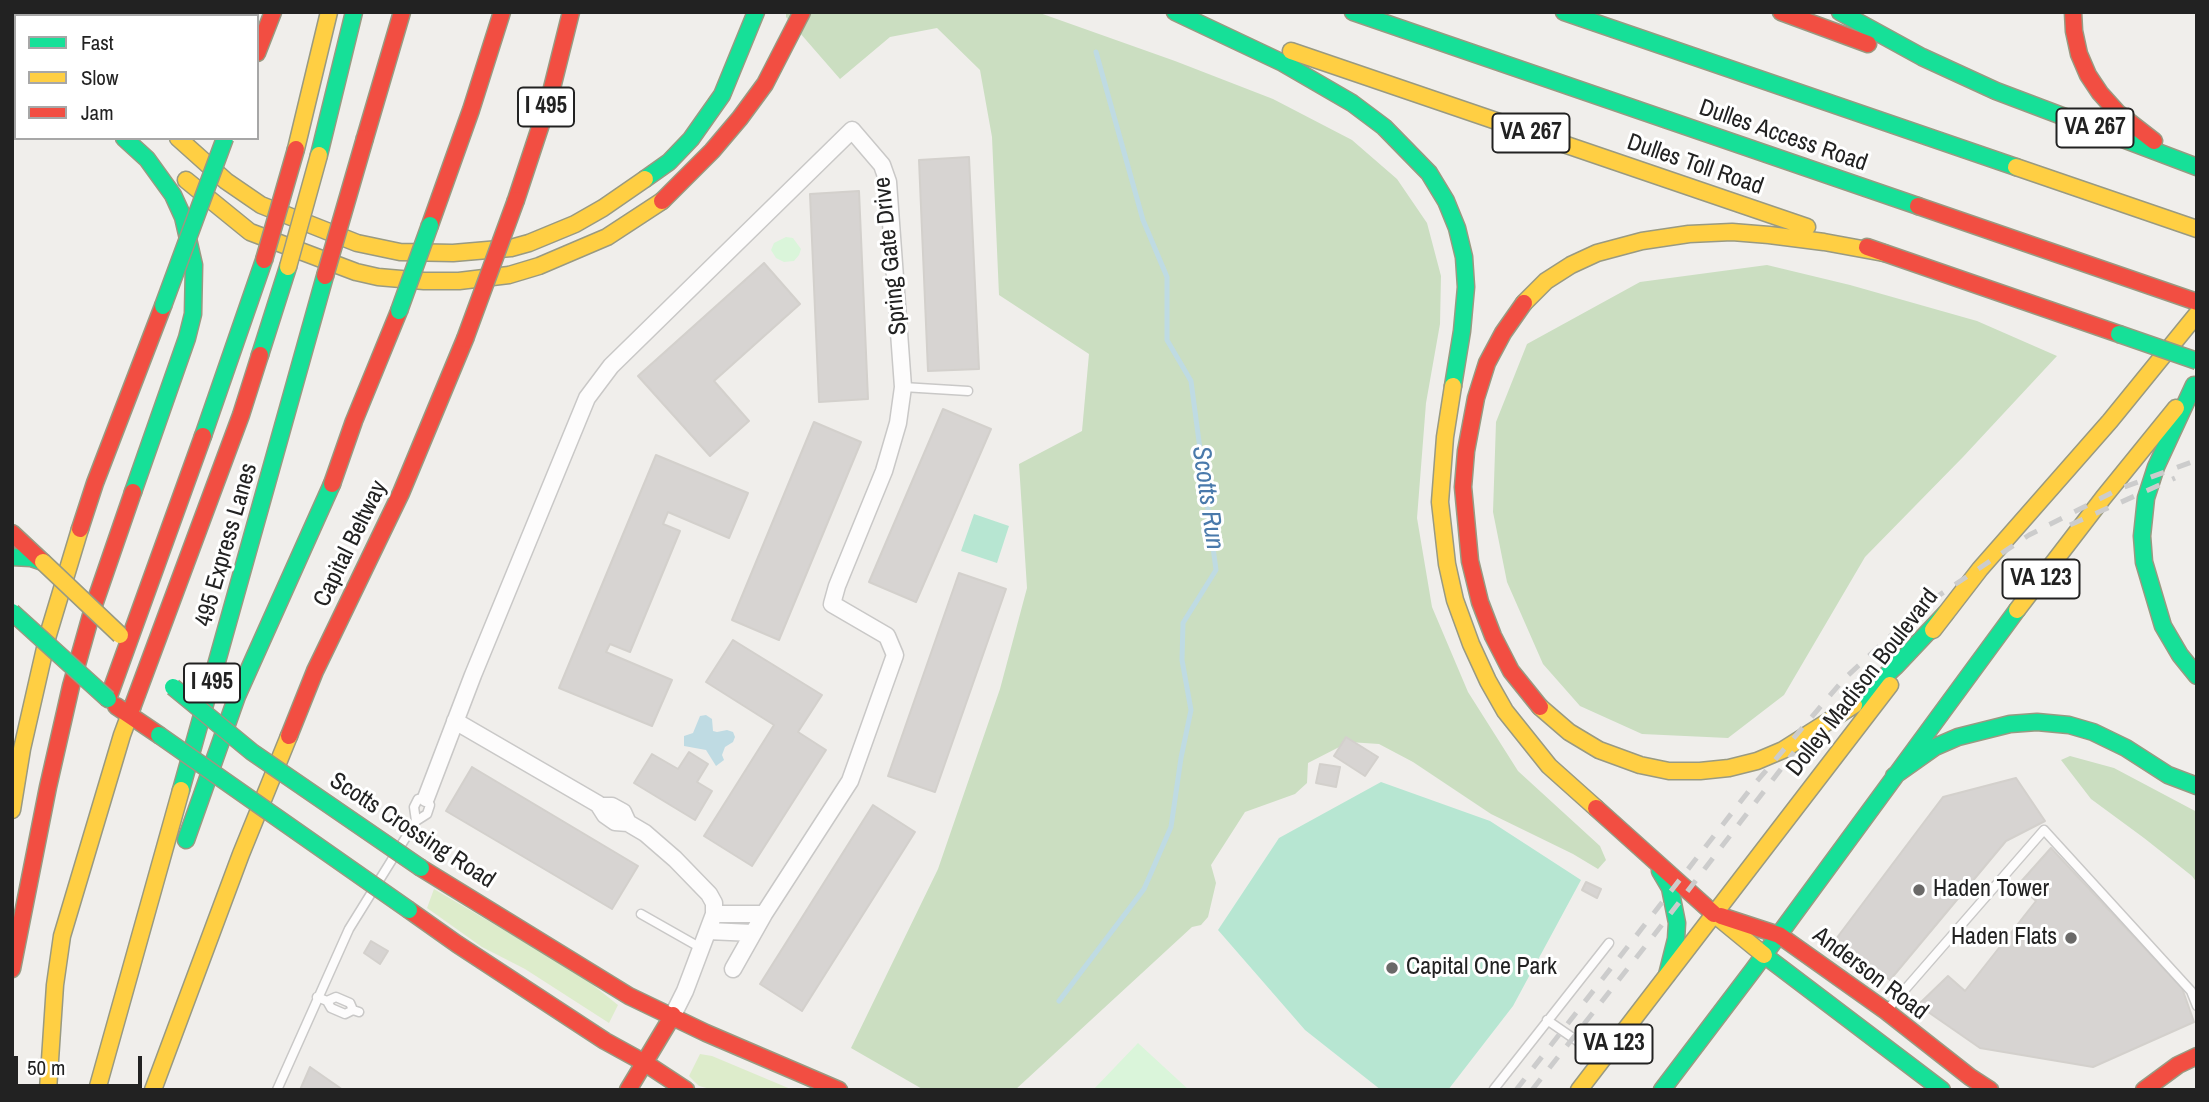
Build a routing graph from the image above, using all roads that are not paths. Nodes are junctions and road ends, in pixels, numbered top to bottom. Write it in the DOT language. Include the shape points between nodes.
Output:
graph roads {
  1 [pos="272,12"];
  2 [pos="402,12"];
  3 [pos="502,12"];
  4 [pos="571,12"];
  5 [pos="756,12"];
  6 [pos="802,12"];
  7 [pos="1176,12"];
  8 [pos="1353,12"];
  9 [pos="1564,12"];
  10 [pos="1781,12"];
  11 [pos="1840,12"];
  12 [pos="2073,12"];
  13 [pos="353,16"];
  14 [pos="328,18"];
  15 [pos="259,48"];
  16 [pos="1996,91"];
  17 [pos="126,140"];
  18 [pos="140,140"];
  19 [pos="180,140"];
  20 [pos="224,140"];
  21 [pos="2195,166"];
  22 [pos="2192,227"];
  23 [pos="1884,253"];
  24 [pos="2197,302"];
  25 [pos="2197,314"];
  26 [pos="2197,361"];
  27 [pos="2196,384"];
  28 [pos="903,387"];
  29 [pos="968,391"];
  30 [pos="354,421"];
  31 [pos="17,547"];
  32 [pos="12,612"];
  33 [pos="1946,613"];
  34 [pos="124,639"];
  35 [pos="148,662"];
  36 [pos="2197,676"];
  37 [pos="108,699"];
  38 [pos="131,716"];
  39 [pos="455,720"];
  40 [pos="1894,776"];
  41 [pos="2197,786"];
  42 [pos="426,798"];
  43 [pos="179,802"];
  44 [pos="12,810"];
  45 [pos="416,821"];
  46 [pos="1647,854"];
  47 [pos="181,858"];
  48 [pos="641,914"];
  49 [pos="714,914"];
  50 [pos="764,914"];
  51 [pos="1714,914"];
  52 [pos="708,931"];
  53 [pos="754,933"];
  54 [pos="1779,935"];
  55 [pos="1609,943"];
  56 [pos="701,948"];
  57 [pos="1764,955"];
  58 [pos="12,969"];
  59 [pos="733,969"];
  60 [pos="1667,975"];
  61 [pos="317,997"];
  62 [pos="2197,1006"];
  63 [pos="356,1011"];
  64 [pos="1886,1011"];
  65 [pos="673,1015"];
  66 [pos="1547,1020"];
  67 [pos="2197,1056"];
  68 [pos="1603,1059"];
  69 [pos="645,1063"];
  70 [pos="1494,1089"];
  71 [pos="48,1090"];
  72 [pos="97,1090"];
  73 [pos="153,1090"];
  74 [pos="277,1090"];
  75 [pos="628,1090"];
  76 [pos="686,1090"];
  77 [pos="839,1090"];
  78 [pos="1579,1090"];
  79 [pos="1662,1090"];
  80 [pos="1942,1090"];
  81 [pos="1990,1090"];
  82 [pos="2144,1090"];
  1 -- 15 [label="main road"];
  2 -- 43 [label="main road, 495 Express Lanes / I 495, bridge"];
  3 -- 30 [label="main road, bridge" via="399,311"];
  4 -- 73 [label="main road, Capital Beltway / I 495, bridge" via="549,100 465,339 410,473 315,671"];
  5 -- 19 [label="main road" via="722,95 669,162 575,224 511,248 400,252 356,243 261,205"];
  6 -- 18 [label="main road" via="765,84 712,151 666,198 607,237 509,275 459,281 378,278 278,244 240,225"];
  7 -- 23 [label="main road, Dulles Toll Road / VA 267"];
  7 -- 46 [label="main road" via="1283,63 1352,103 1410,152 1446,201 1464,257 1466,286 1440,502 1455,600 1488,681 1520,731 1549,766"];
  8 -- 24 [label="main road, Dulles Access Road"];
  9 -- 22 [label="main road, Dulles Access Road"];
  10 -- 16 [label="main road"];
  11 -- 16 [label="main road, VA 267"];
  12 -- 21 [label="main road" via="2079,54 2100,93 2136,127"];
  13 -- 35 [label="main road, bridge" via="288,267 241,415"];
  14 -- 34 [label="main road, bridge" via="296,149 242,330"];
  16 -- 21 [label="main road, VA 267"];
  17 -- 58 [label="main road" via="161,176 183,217 194,265 193,314 71,686"];
  20 -- 44 [label="main road, bridge" via="66,570 22,749"];
  23 -- 26 [label="main road, Dulles Toll Road / VA 267, bridge"];
  23 -- 33 [label="main road" via="1769,235 1689,234 1597,253 1546,281 1503,333 1476,398 1463,488 1470,561 1493,636 1511,671 1537,705 1599,750 1669,771 1729,768 1783,750 1854,705"];
  25 -- 33 [label="main road, Dolley Madison Boulevard / VA 123"];
  27 -- 36 [label="main road" via="2156,467 2142,536 2151,591 2164,625"];
  27 -- 40 [label="main road, VA 123" via="2053,563"];
  28 -- 29 [label="lane"];
  28 -- 39 [label="street, Spring Gate Drive" via="888,182 882,165 852,130 611,366 587,398"];
  28 -- 50 [label="street, Spring Gate Drive" via="884,471 832,604 887,636 895,655 850,781"];
  30 -- 43 [label="main road" via="259,618"];
  30 -- 47 [label="main road" via="338,470 237,696"];
  31 -- 34 [label="main road, Scotts Crossing Road, bridge" via="43,562"];
  32 -- 37 [label="main road, bridge"];
  33 -- 51 [label="main road, Dolley Madison Boulevard / VA 123"];
  34 -- 35 [label="main road, Scotts Crossing Road"];
  34 -- 37 [label="main road"];
  35 -- 38 [label="main road"];
  35 -- 65 [label="main road, Scotts Crossing Road, bridge" via="252,752 421,868 629,996"];
  37 -- 38 [label="main road"];
  38 -- 69 [label="main road, bridge" via="457,944"];
  38 -- 71 [label="main road" via="62,936"];
  39 -- 42 [label="street, Spring Gate Drive"];
  39 -- 49 [label="street" via="600,806 615,822 628,823 645,833 701,883"];
  40 -- 41 [label="main road" via="1958,737 2037,722 2093,732 2168,775"];
  40 -- 54 [label="main road, VA 123"];
  42 -- 45 [label="lane" via="430,805 427,814"];
  42 -- 45 [label="lane" via="418,799 414,807"];
  43 -- 72 [label="main road, 495 Express Lanes / I 495"];
  45 -- 61 [label="lane" via="349,929"];
  46 -- 51 [label="main road, Anderson Road"];
  46 -- 60 [label="main road" via="1670,888 1675,906 1676,939"];
  48 -- 56 [label="lane"];
  49 -- 50 [label="street"];
  49 -- 52 [label="street"];
  50 -- 53 [label="street, Spring Gate Drive"];
  51 -- 54 [label="main road, Anderson Road"];
  51 -- 57 [label="main road, Anderson Road"];
  51 -- 60 [label="main road, Dolley Madison Boulevard / VA 123"];
  52 -- 53 [label="street"];
  52 -- 56 [label="street"];
  53 -- 59 [label="street, Spring Gate Drive"];
  54 -- 57 [label="main road, VA 123"];
  54 -- 64 [label="main road, Anderson Road"];
  55 -- 66 [label="lane"];
  56 -- 65 [label="street"];
  57 -- 79 [label="main road, VA 123"];
  57 -- 80 [label="main road, Anderson Road"];
  60 -- 68 [label="main road, Dolley Madison Boulevard / VA 123"];
  61 -- 63 [label="lane" via="345,1014"];
  61 -- 74 [label="lane"];
  62 -- 64 [label="lane" via="2191,991 2044,830"];
  64 -- 81 [label="main road, Anderson Road"];
  65 -- 69 [label="main road"];
  65 -- 77 [label="main road, Scotts Crossing Road"];
  66 -- 68 [label="lane"];
  66 -- 70 [label="lane"];
  67 -- 82 [label="main road"];
  68 -- 78 [label="main road, Dolley Madison Boulevard / VA 123"];
  69 -- 75 [label="main road"];
  69 -- 76 [label="main road"];
}
